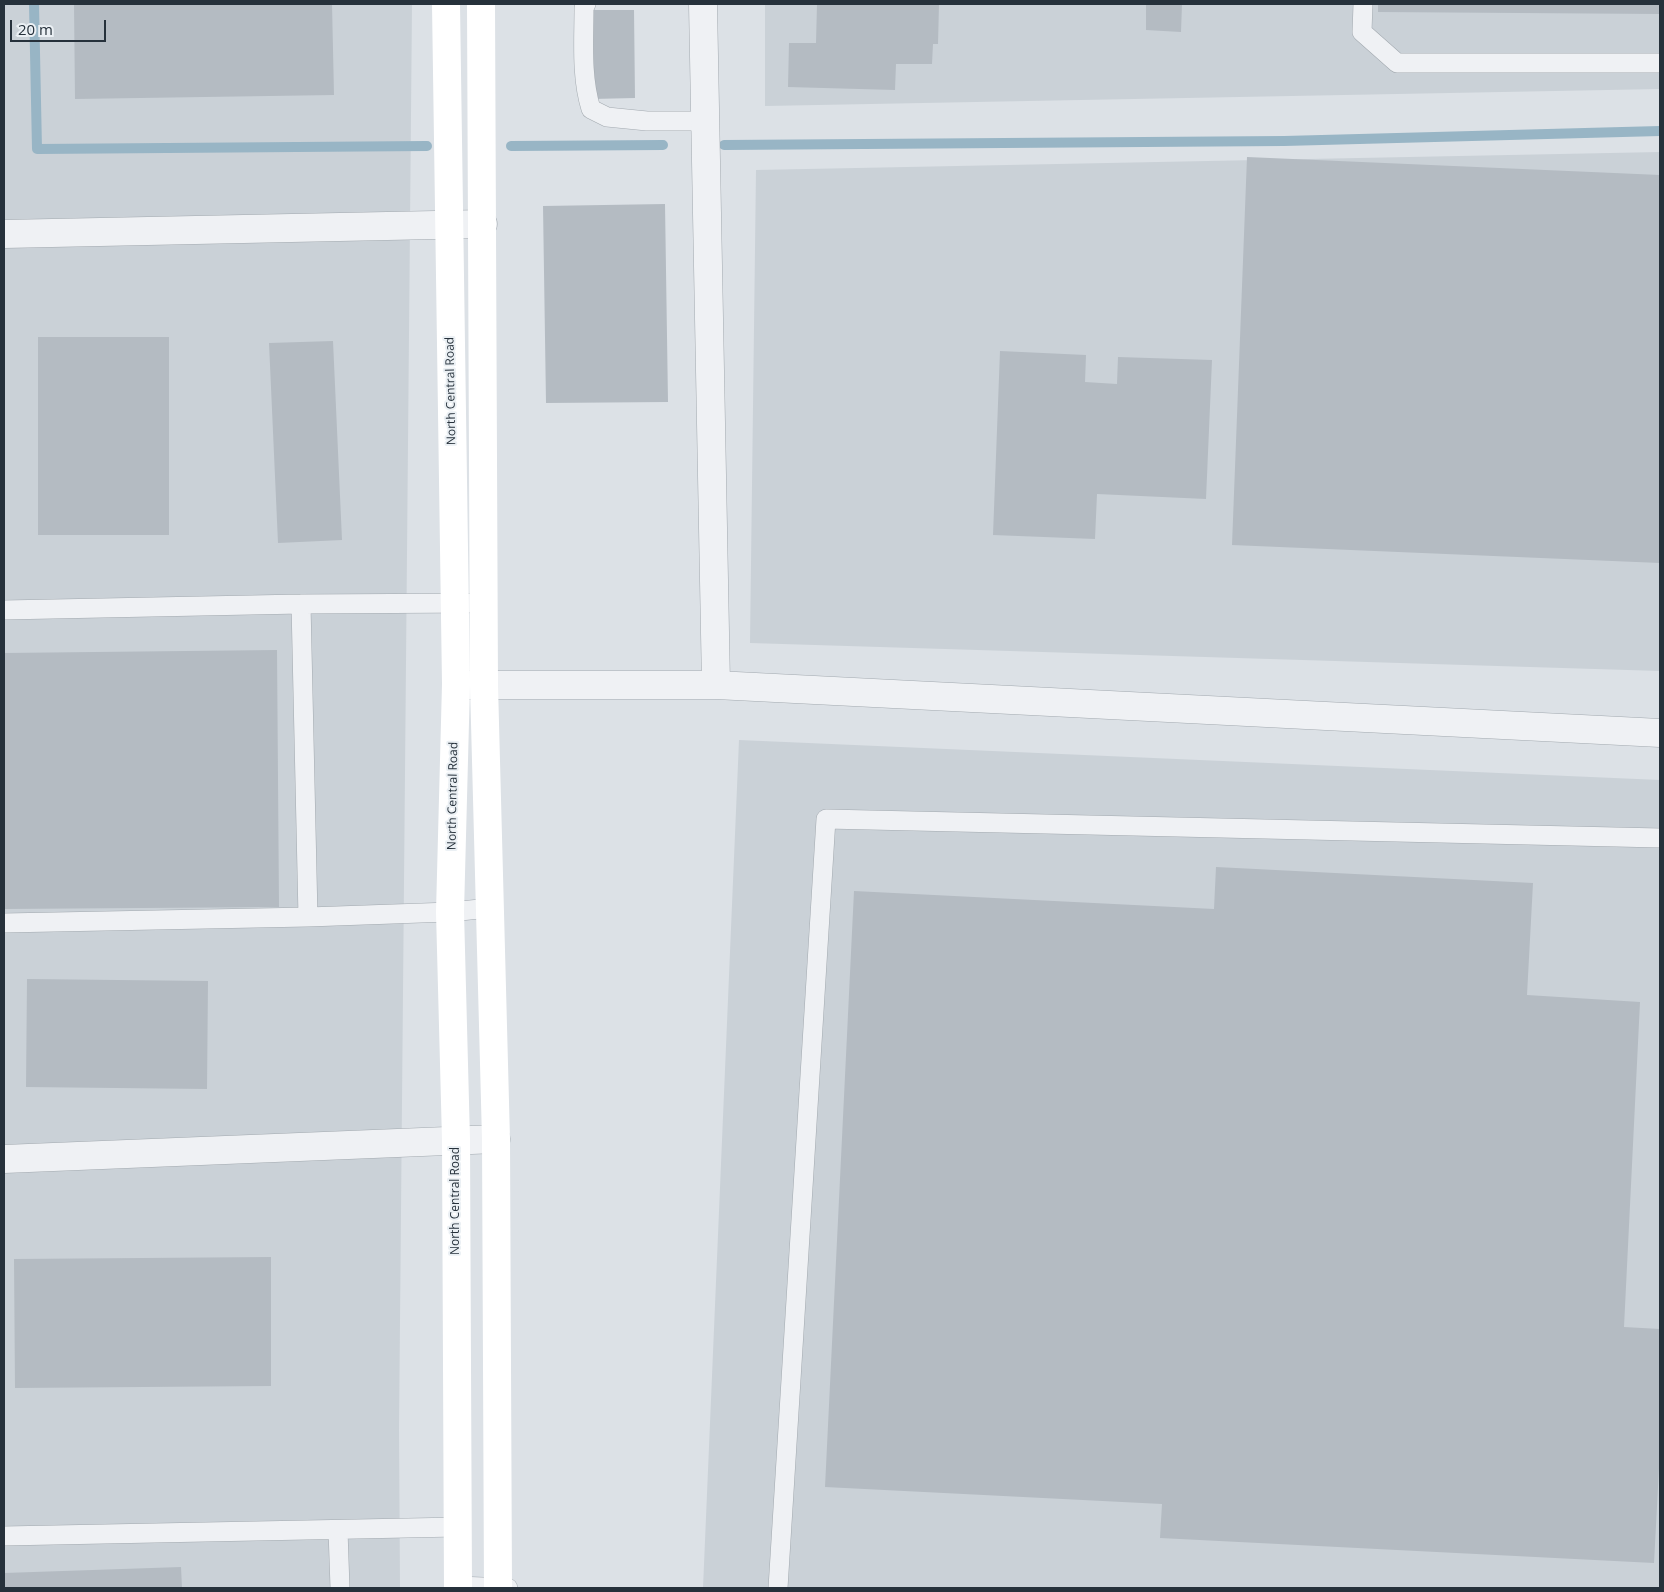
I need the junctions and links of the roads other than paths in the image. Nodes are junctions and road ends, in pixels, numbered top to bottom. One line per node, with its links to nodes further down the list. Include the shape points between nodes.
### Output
1 (446, 4): 9 (main road, North Central Road)
2 (481, 4): 8 (main road)
3 (586, 4): 7 (lane, via 585,67 591,109 608,117)
4 (702, 4): 7 (street)
5 (1363, 4): 6 (lane, via 1362,32 1397,63)
6 (1660, 62)
7 (705, 121): 17 (street)
8 (483, 224): 9 (street); 12 (main road)
9 (449, 225): 10 (street); 11 (main road, North Central Road)
10 (4, 234)
11 (455, 602): 12 (lane); 13 (lane); 15 (main road, North Central Road)
12 (484, 603): 16 (main road)
13 (301, 604): 14 (lane); 22 (lane)
14 (4, 610)
15 (456, 684): 16 (street); 21 (main road, North Central Road)
16 (484, 685): 17 (street); 20 (main road)
17 (716, 685): 18 (street)
18 (1660, 733)
19 (1660, 838): 34 (lane, via 826,819)
20 (490, 908): 21 (lane); 25 (main road)
21 (450, 912): 22 (lane); 24 (main road, North Central Road)
22 (308, 917): 23 (lane)
23 (4, 923)
24 (456, 1140): 25 (street); 26 (street); 27 (main road, North Central Road)
25 (496, 1140): 32 (main road)
26 (4, 1159)
27 (458, 1527): 28 (lane); 30 (main road, North Central Road)
28 (338, 1530): 29 (lane); 31 (lane)
29 (4, 1536)
30 (458, 1587): 32 (lane)
31 (340, 1588)
32 (498, 1588): 33 (lane)
33 (508, 1588)
34 (778, 1588)

